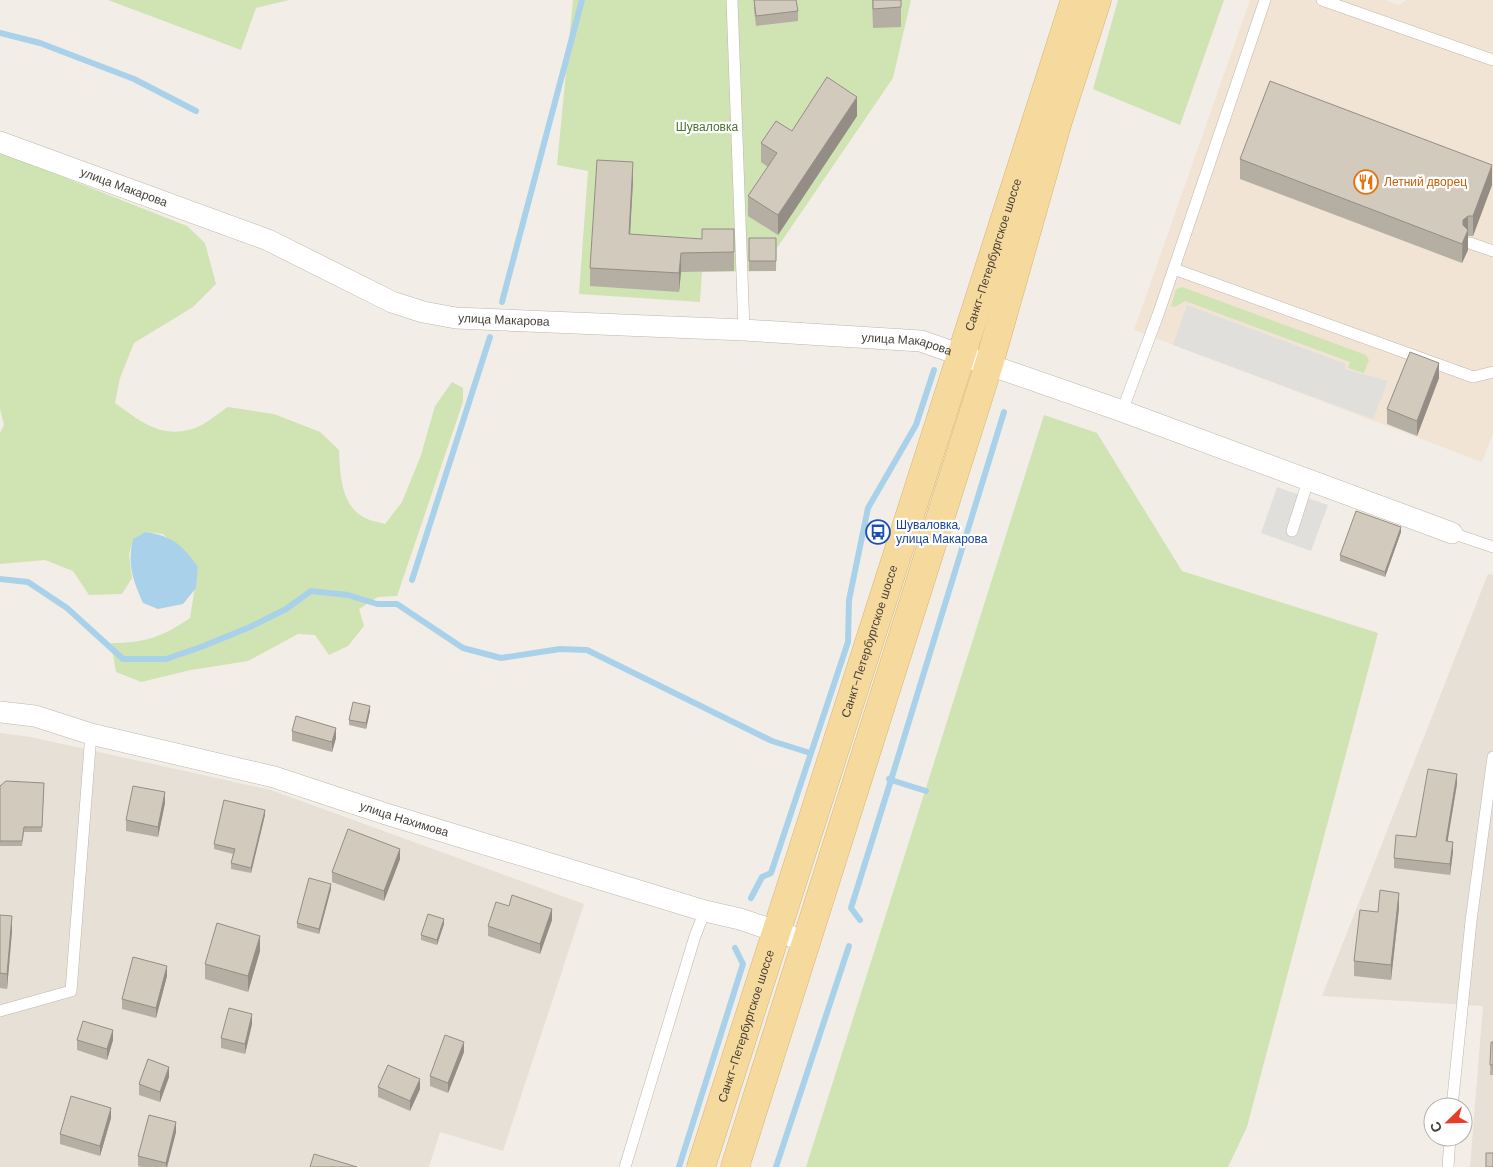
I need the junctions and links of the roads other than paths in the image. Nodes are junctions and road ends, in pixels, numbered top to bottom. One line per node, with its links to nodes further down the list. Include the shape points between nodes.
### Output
1 (732, 0): 11 (lane)
2 (1075, 0): 12 (main road, Санкт-Петербургское шоссе)
3 (1097, 0): 13 (main road, Санкт-Петербургское шоссе, via 1058,121)
4 (1264, 0): 10 (lane)
5 (1322, 0): 6 (lane)
6 (1493, 60)
7 (0, 142): 11 (street, улица Макарова, via 268,240 392,302 423,312 456,318)
8 (1470, 244): 9 (lane)
9 (1493, 251)
10 (1174, 269): 14 (lane, via 1473,377); 15 (lane)
11 (744, 330): 12 (street, улица Макарова, via 921,341)
12 (961, 354): 13 (street, улица Макарова); 24 (main road, Санкт-Петербургское шоссе)
13 (989, 364): 15 (street, улица Макарова); 25 (main road, Санкт-Петербургское шоссе)
14 (1493, 372)
15 (1122, 411): 16 (street, улица Макарова)
16 (1308, 480): 17 (lane); 18 (street, улица Макарова)
17 (1292, 531)
18 (1452, 533): 19 (lane)
19 (1493, 547)
20 (0, 712): 21 (street, улица Нахимова, via 35,716)
21 (91, 734): 23 (street, улица Нахимова, via 274,777); 26 (lane, via 71,991)
22 (1493, 757): 27 (lane, via 1470,921)
23 (705, 911): 24 (street, улица Нахимова); 29 (lane)
24 (776, 931): 25 (street, улица Нахимова); 30 (main road, Санкт-Петербургское шоссе)
25 (805, 941): 31 (main road, Санкт-Петербургское шоссе)
26 (0, 1011)
27 (1453, 1097)
28 (1449, 1147): 32 (lane)
29 (624, 1167)
30 (701, 1167)
31 (735, 1167)
32 (1448, 1167)

